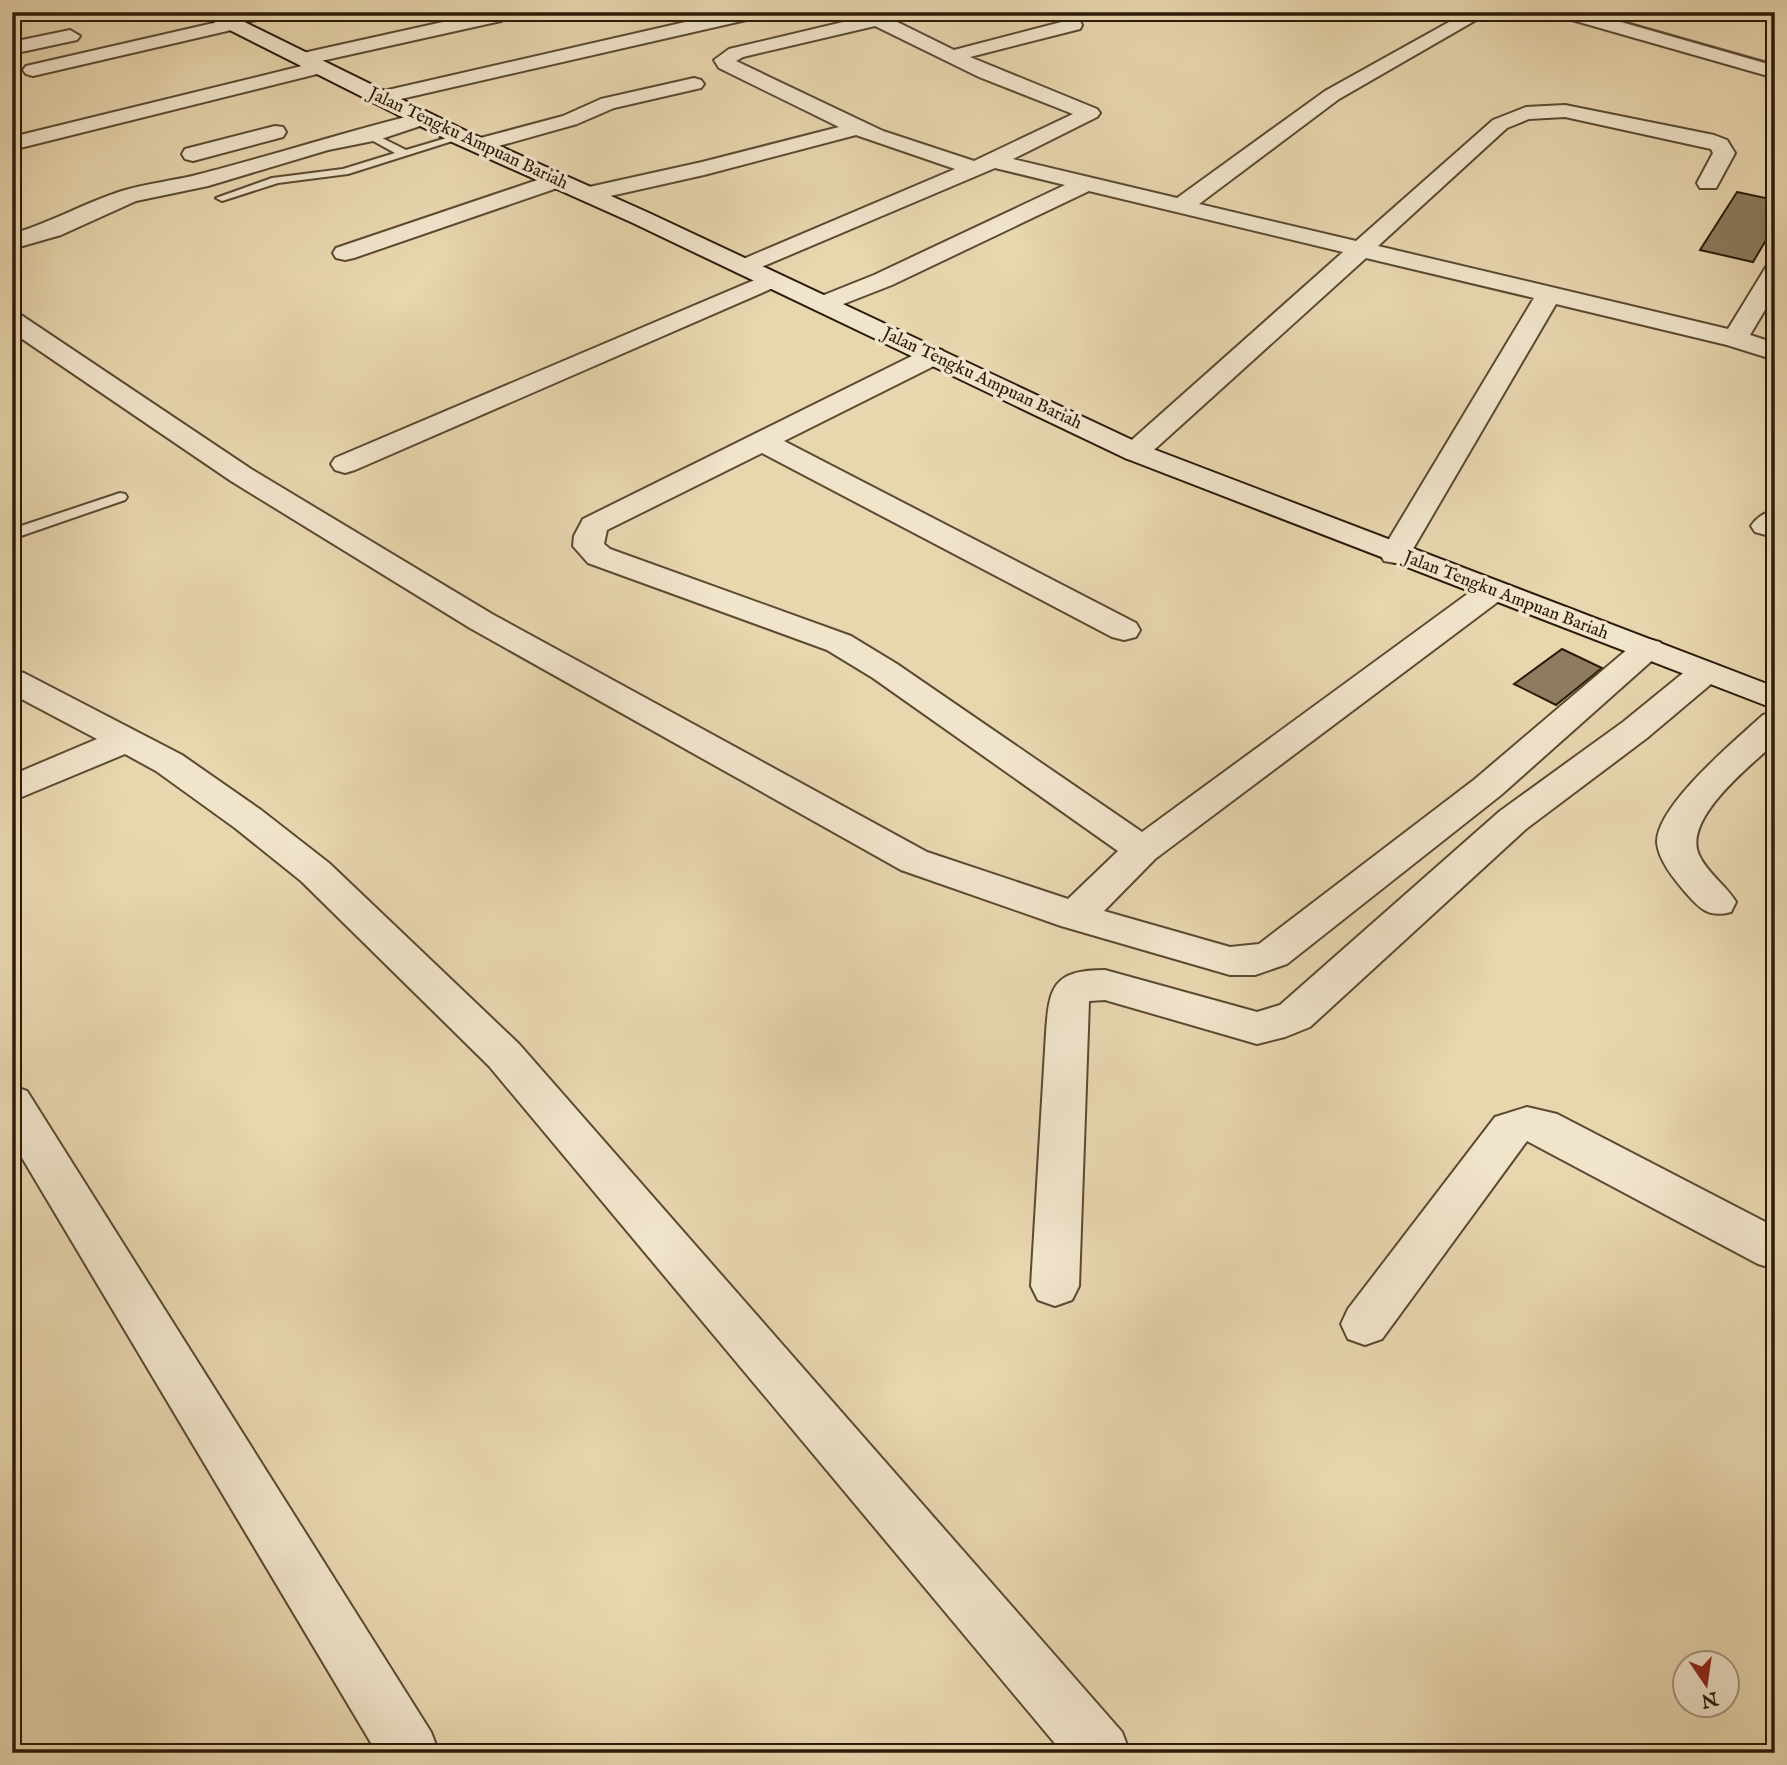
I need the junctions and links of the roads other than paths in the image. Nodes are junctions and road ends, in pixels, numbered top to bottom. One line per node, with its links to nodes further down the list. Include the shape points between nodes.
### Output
1 (268, 12): 7 (street)
2 (755, 12): 16 (street)
3 (1481, 12): 31 (street, via 1332,95)
4 (1565, 12): 14 (street)
5 (501, 15): 12 (street)
6 (869, 16): 11 (street); 19 (street, via 724,60)
7 (223, 19): 12 (street, Jalan Tengku Ampuan Bariah); 13 (street)
8 (1073, 25): 11 (street)
9 (92, 32): 10 (street)
10 (12, 48)
11 (952, 57): 25 (street, via 1090,113)
12 (311, 63): 16 (street, Jalan Tengku Ampuan Bariah); 22 (street)
13 (33, 70)
14 (1775, 72)
15 (694, 84): 21 (street, via 608,103 570,120)
16 (377, 103): 17 (street, Jalan Tengku Ampuan Bariah)
17 (422, 119): 20 (street); 21 (street, Jalan Tengku Ampuan Bariah)
18 (298, 127): 23 (street)
19 (858, 128): 25 (street, via 890,142); 29 (street)
20 (370, 135): 24 (lane); 32 (street, via 200,181 128,195 53,230)
21 (470, 141): 24 (lane); 26 (street, Jalan Tengku Ampuan Bariah)
22 (12, 144)
23 (193, 154)
24 (405, 154): 30 (lane, via 344,172 276,180)
25 (985, 165): 27 (street); 35 (street)
26 (558, 180): 29 (street, Jalan Tengku Ampuan Bariah); 34 (street)
27 (1087, 183): 31 (street); 39 (street)
28 (1708, 183): 33 (street, via 1724,153 1719,145 1706,140 1565,111 1526,113 1500,124)
29 (588, 194): 35 (street, Jalan Tengku Ampuan Bariah)
30 (222, 198)
31 (1181, 206): 33 (street)
32 (12, 242)
33 (1361, 249): 38 (street); 45 (street)
34 (345, 253)
35 (745, 267): 37 (street, Jalan Tengku Ampuan Bariah)
36 (1775, 272): 41 (street)
37 (771, 280): 39 (street, Jalan Tengku Ampuan Bariah); 46 (street)
38 (1549, 294): 41 (street); 49 (street)
39 (823, 304): 43 (street, Jalan Tengku Ampuan Bariah)
40 (12, 320): 63 (street, via 251,481 505,634 914,861)
41 (1735, 339): 42 (street)
42 (1775, 352)
43 (933, 356): 44 (street); 45 (street, Jalan Tengku Ampuan Bariah)
44 (763, 442): 51 (street); 59 (street, via 594,525 588,546 600,556 839,643)
45 (1135, 452): 49 (street, Jalan Tengku Ampuan Bariah)
46 (345, 464)
47 (120, 497): 48 (lane)
48 (12, 534)
49 (1395, 554): 50 (street, Jalan Tengku Ampuan Bariah)
50 (1492, 591): 52 (street, Jalan Tengku Ampuan Bariah); 59 (street)
51 (1124, 630)
52 (1648, 649): 53 (street, Jalan Tengku Ampuan Bariah); 60 (street, via 1522,759)
53 (1705, 672): 55 (street, Jalan Tengku Ampuan Bariah); 62 (street, via 1636,730 1513,820)
54 (12, 680): 57 (street)
55 (1775, 699)
56 (1775, 723): 61 (street, via 1681,820 1676,838 1680,855)
57 (124, 741): 58 (street); 69 (street, via 169,764 315,872 504,1055)
58 (12, 789)
59 (1142, 850): 63 (street)
60 (1377, 873): 62 (street); 63 (street, via 1273,954 1255,961 1230,961)
61 (1717, 902)
62 (1413, 912): 66 (street, via 1309,1006 1270,1026 1235,1024 1105,985 1073,992 1069,997)
63 (1076, 916)
64 (12, 1103): 68 (street)
65 (1775, 1250): 67 (street, via 1541,1126 1527,1124 1511,1129)
66 (1055, 1286)
67 (1365, 1324)
68 (410, 1753)
69 (1101, 1753)

